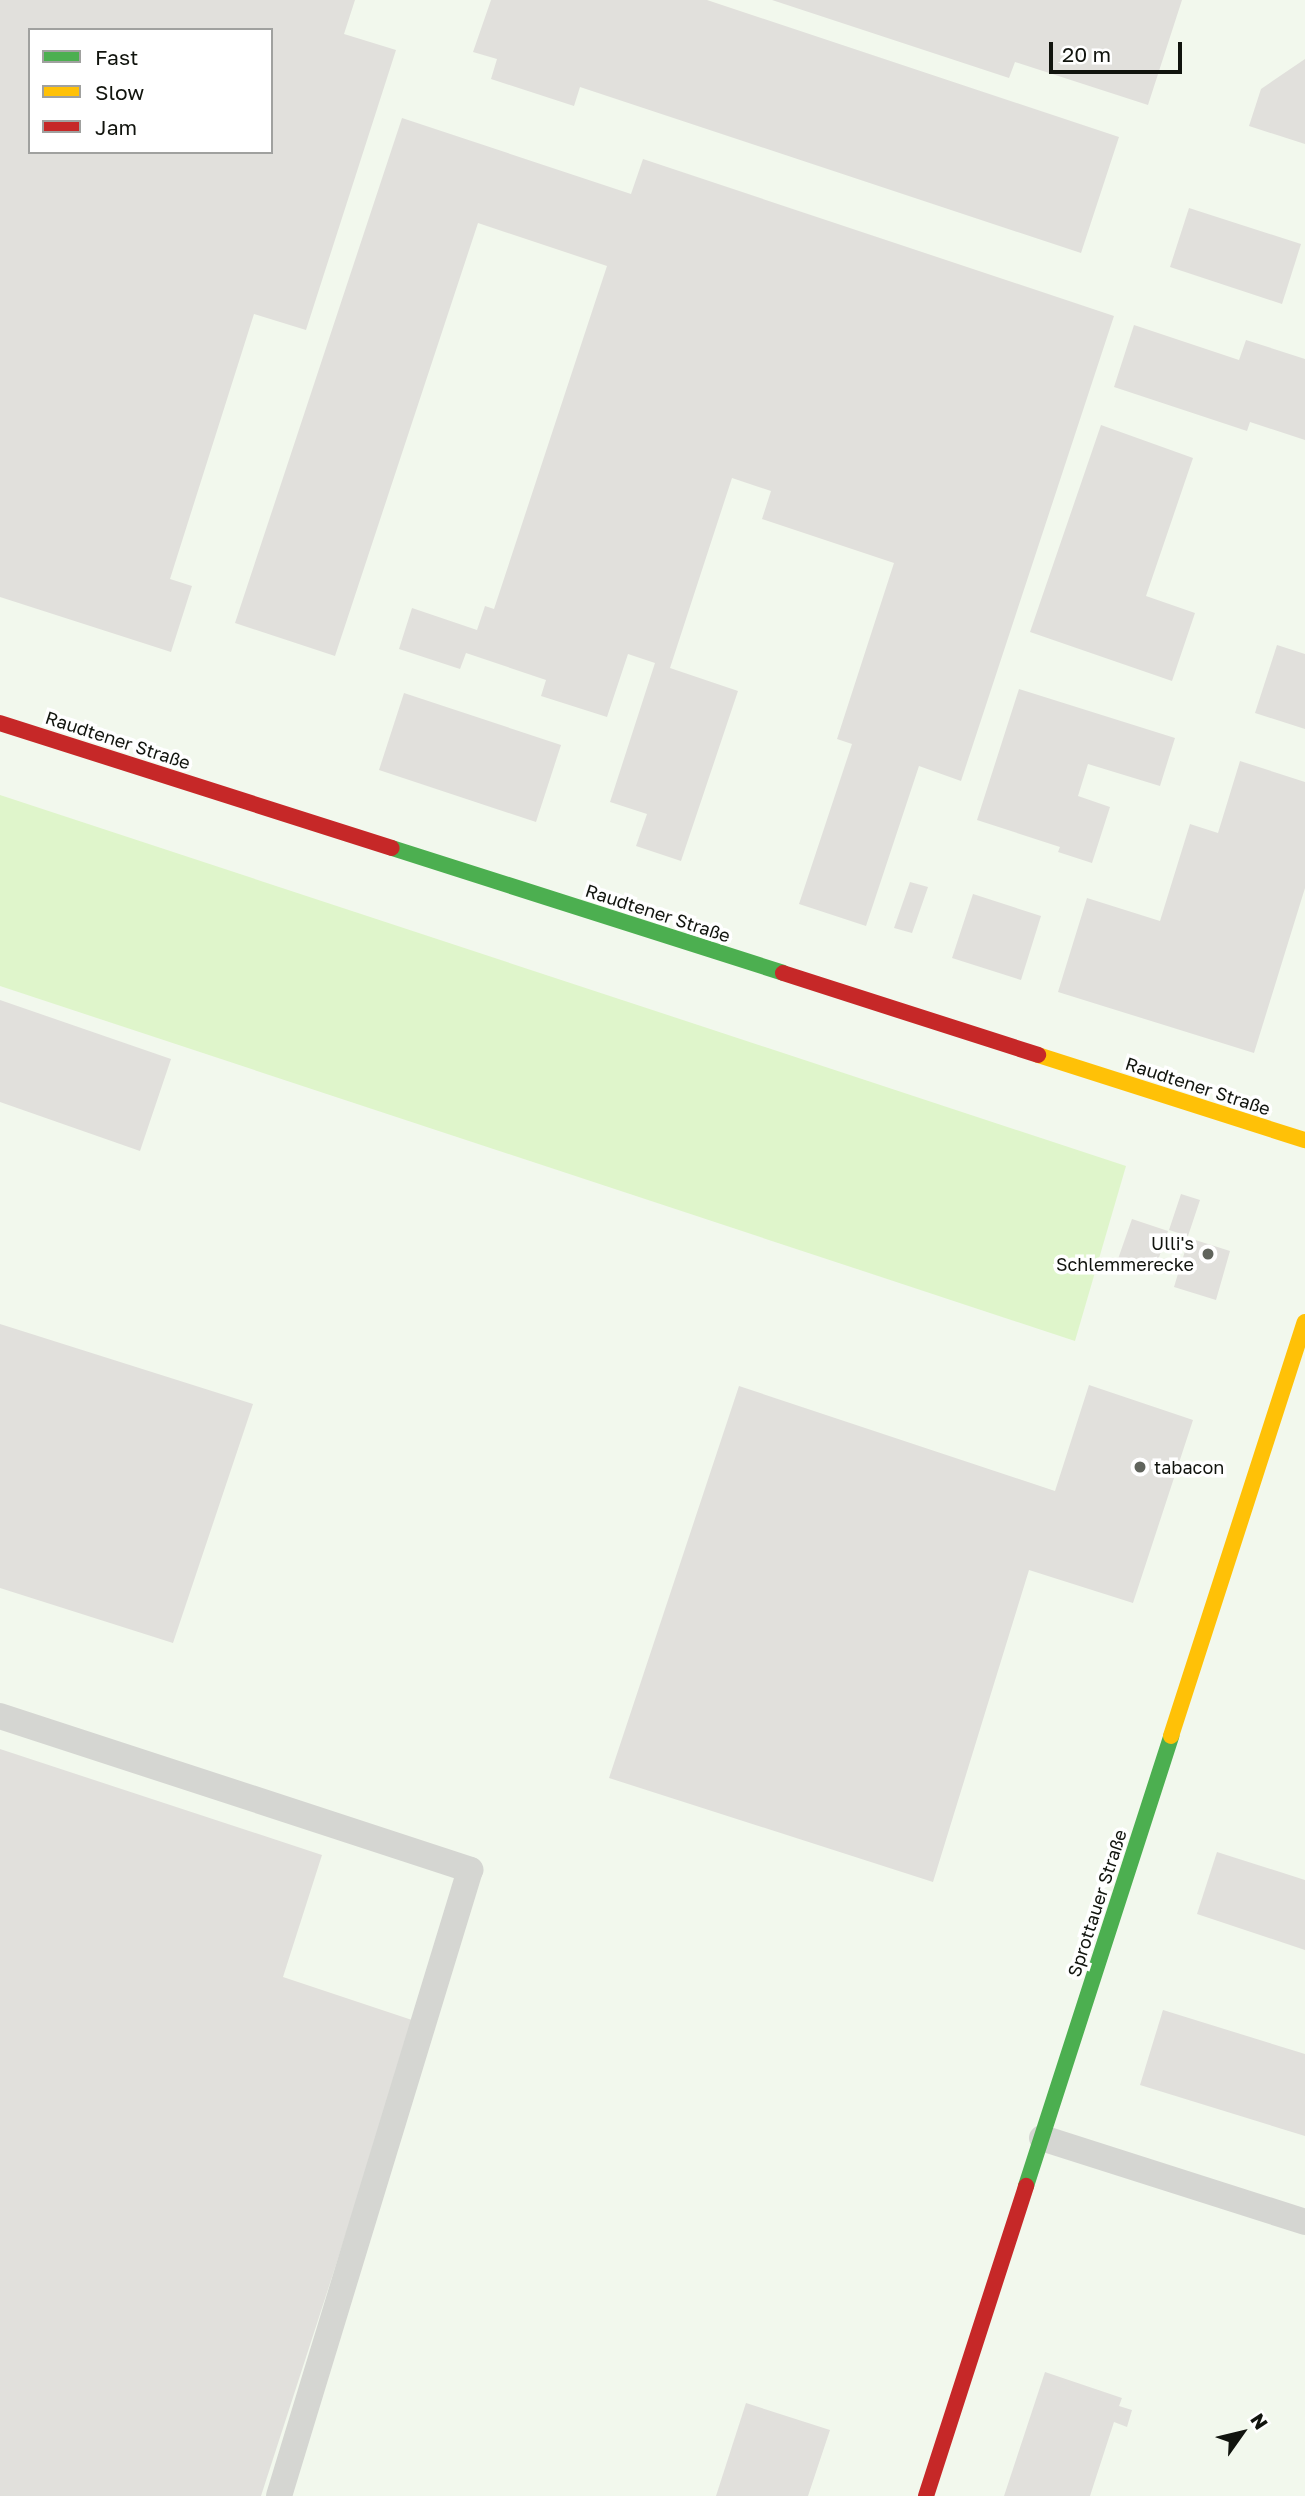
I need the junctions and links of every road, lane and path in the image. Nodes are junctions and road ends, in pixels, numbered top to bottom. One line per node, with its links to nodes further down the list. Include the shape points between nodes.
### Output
1 (0, 723): 2 (street, Raudtener Straße)
2 (1305, 1140)
3 (1305, 1322): 5 (street, Sprottauer Straße)
4 (0, 1716): 7 (lane, via 470,1870)
5 (1042, 2138): 6 (lane); 8 (street, Sprottauer Straße)
6 (1305, 2222)
7 (279, 2496)
8 (926, 2496)

